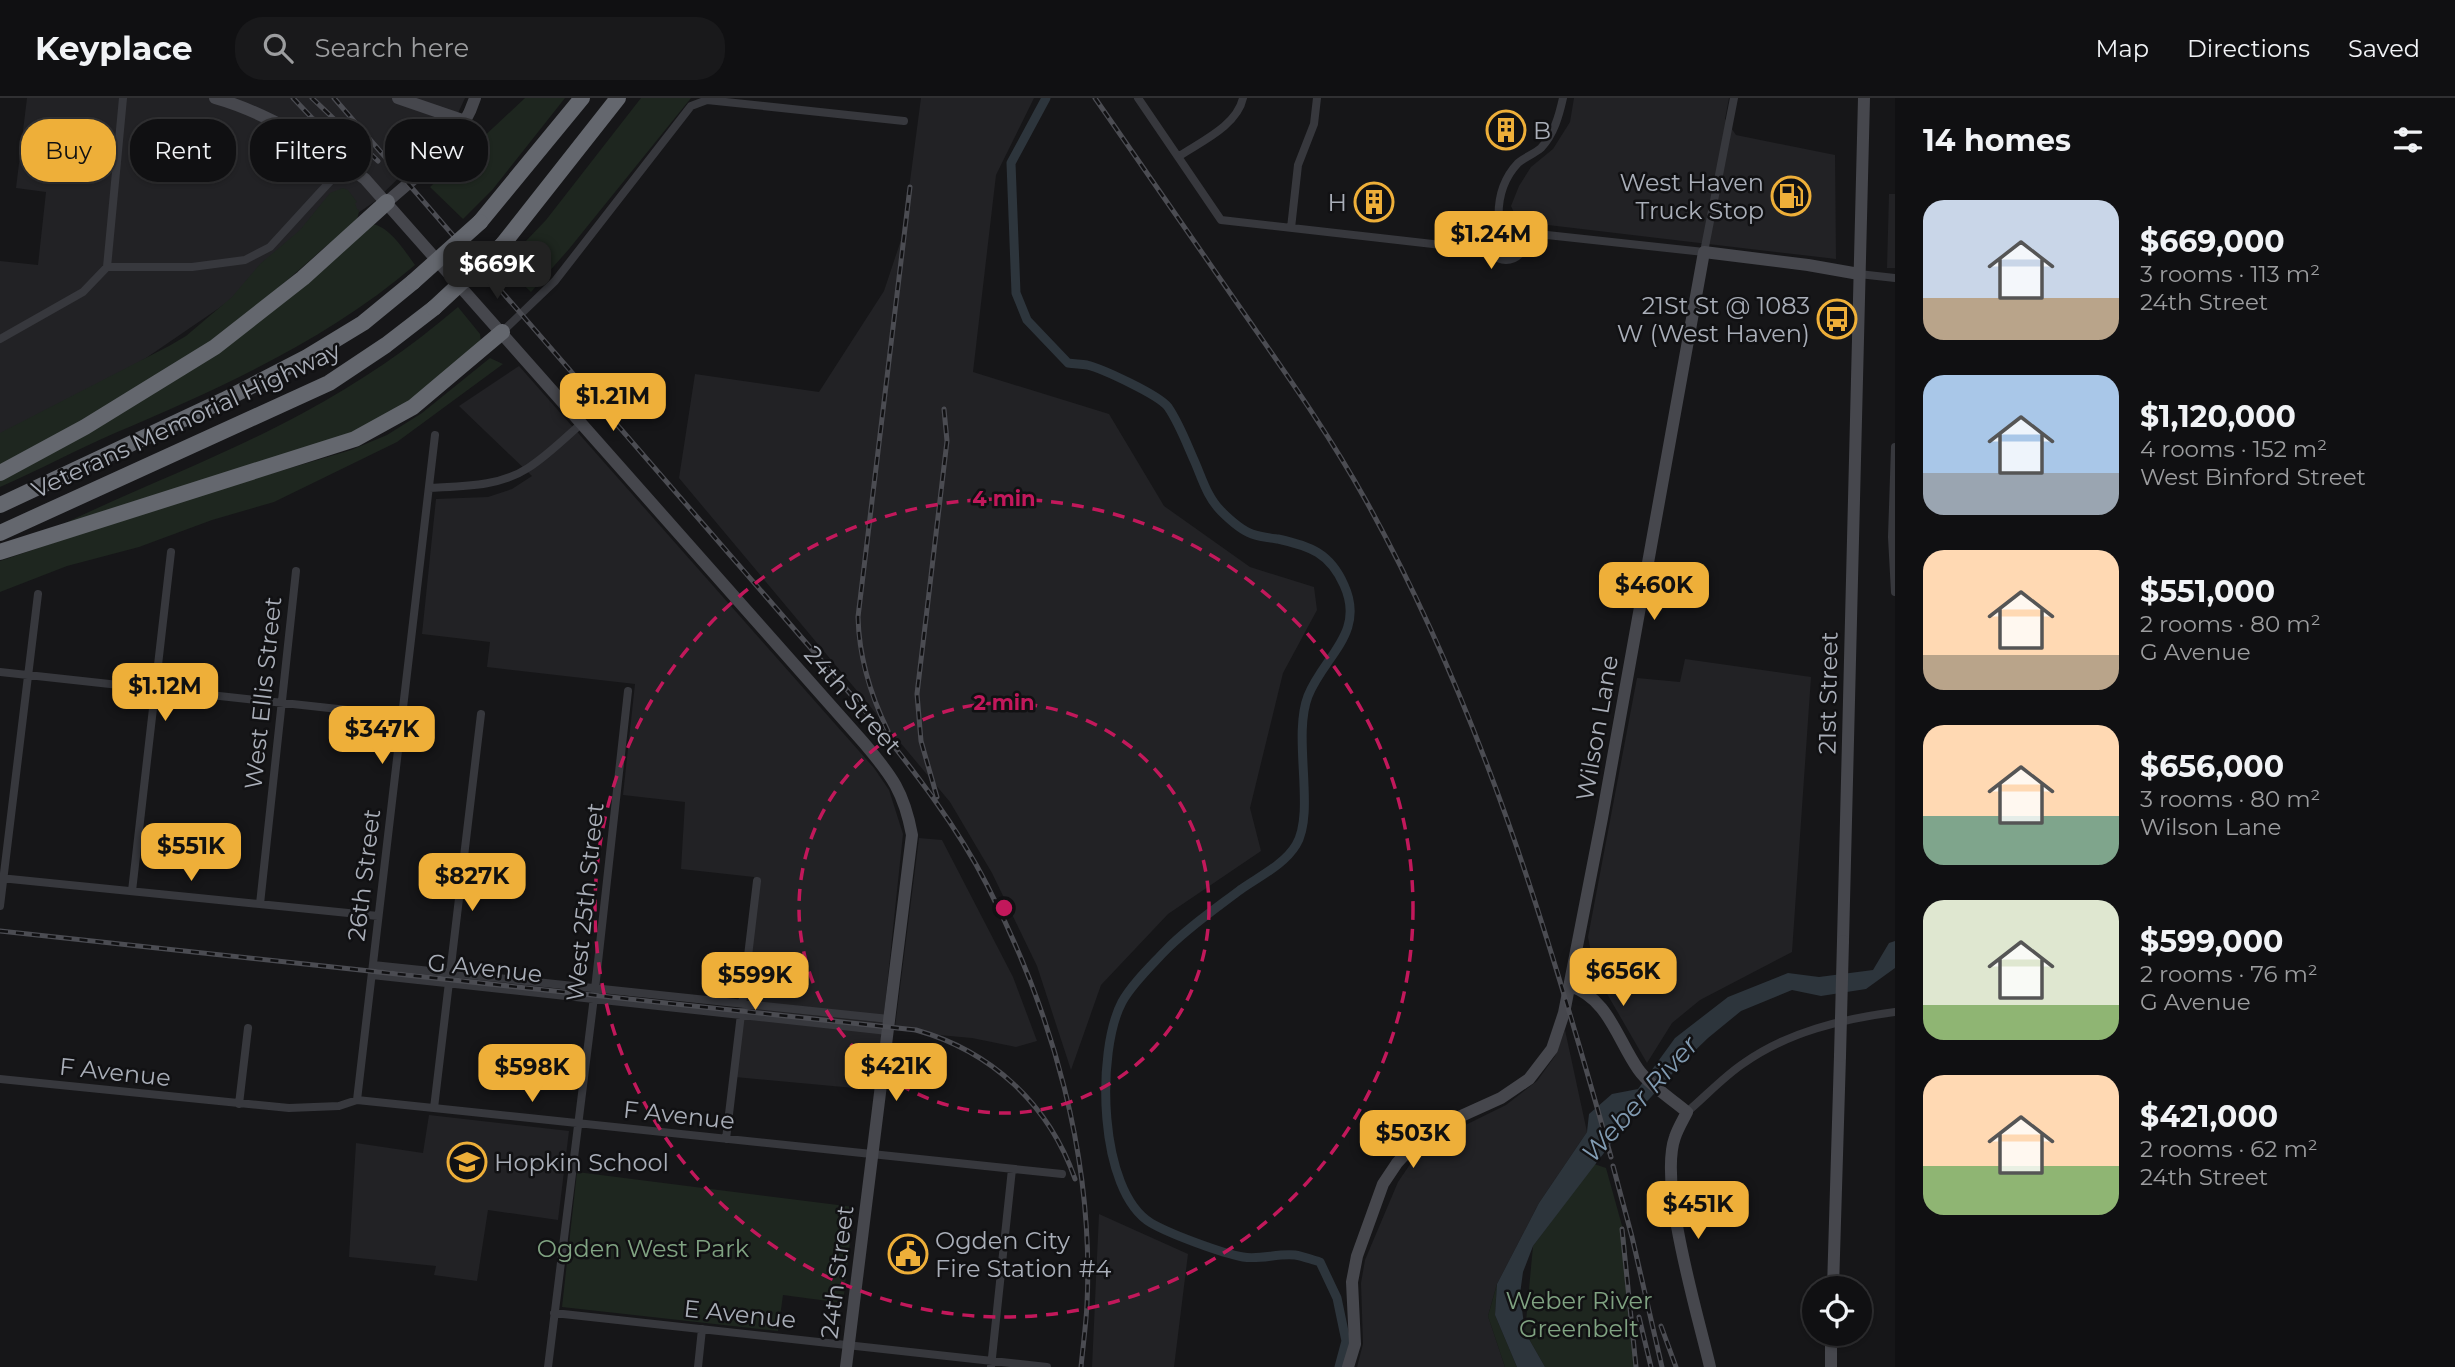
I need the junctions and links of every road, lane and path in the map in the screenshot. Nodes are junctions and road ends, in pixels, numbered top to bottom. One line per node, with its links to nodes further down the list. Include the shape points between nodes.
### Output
1 (123, 98): 27 (street)
2 (215, 98): 13 (main road, 24th Street)
3 (398, 98): 14 (main road)
4 (475, 98): 15 (main road)
5 (582, 98): 37 (highway, Veterans Memorial Highway, bridge, via 480,222 363,323 224,400)
6 (618, 98): 38 (highway, Veterans Memorial Highway, bridge, via 503,244 386,345 329,383)
7 (1138, 98): 17 (street)
8 (1242, 98): 17 (street, via 1228,123)
9 (1317, 98): 23 (street, via 1314,124 1298,165)
10 (1563, 98): 22 (street, via 1553,130 1541,148 1508,175 1497,206)
11 (1734, 98): 26 (street, Wilson Lane)
12 (1864, 98): 28 (main road, 21st Street)
13 (266, 119)
14 (459, 119)
15 (466, 119)
16 (904, 121): 30 (street, via 707,100 691,107 555,281)
17 (1178, 157): 23 (street, via 1221,220)
18 (330, 182): 27 (street, via 270,247 245,260 192,267)
19 (365, 182): 21 (main road, 24th Street)
20 (409, 182): 21 (main road)
21 (387, 202): 30 (main road, 24th Street); 35 (highway, via 303,278 215,347)
22 (1499, 223): 24 (street, via 1513,223); 25 (street, via 1489,233)
23 (1291, 228): 25 (street, via 1468,248)
24 (1525, 238): 25 (street, via 1521,253 1508,260 1496,257); 26 (street, via 1547,235)
25 (1488, 243)
26 (1704, 252): 28 (main road); 61 (main road, Wilson Lane)
27 (107, 267): 31 (street, via 83,292)
28 (1859, 274): 29 (street); 79 (main road, 21st Street, bridge)
29 (1895, 278)
30 (502, 332): 32 (main road, 24th Street); 39 (highway, via 413,407 355,439)
31 (0, 338)
32 (582, 423): 36 (street, via 528,468 502,481); 67 (main road, 24th Street, via 898,787 912,835)
33 (435, 435): 36 (street, 26th Street)
34 (1895, 447): 42 (street)
35 (0, 473)
36 (429, 488): 50 (street, 26th Street)
37 (0, 505)
38 (0, 533)
39 (0, 552)
40 (171, 552): 46 (street)
41 (296, 570): 48 (street, West Ellis Street)
42 (1895, 593)
43 (38, 594): 45 (street)
44 (0, 672): 45 (street)
45 (28, 675): 46 (street); 51 (street)
46 (154, 689): 48 (street); 53 (street)
47 (628, 691): 62 (street, West 25th Street)
48 (282, 703): 50 (street); 54 (street, West Ellis Street)
49 (481, 714): 58 (street)
50 (402, 716): 56 (street, 26th Street)
51 (2, 878): 53 (street); 55 (street)
52 (757, 881): 64 (street)
53 (132, 891): 54 (street)
54 (260, 904): 56 (street)
55 (0, 906)
56 (379, 916): 57 (street, 26th Street)
57 (373, 965): 58 (street, G Avenue); 59 (street, 26th Street)
58 (450, 974): 60 (street); 62 (street, G Avenue)
59 (372, 975): 60 (street, G Avenue); 70 (street, 26th Street)
60 (449, 984): 63 (street, G Avenue); 72 (street)
61 (1570, 986): 73 (main road, via 1597,1001 1639,1071); 89 (main road, Wilson Lane, via 1552,1049 1529,1079 1418,1140 1383,1184 1355,1265 1355,1344)
62 (595, 989): 63 (street, West 25th Street); 64 (street, G Avenue)
63 (594, 999): 66 (street, G Avenue); 74 (street, West 25th Street)
64 (741, 1004): 66 (street); 67 (street, G Avenue)
65 (1895, 1012): 73 (street, via 1823,1025 1786,1040 1744,1063)
66 (740, 1014): 67 (street, G Avenue); 75 (street)
67 (888, 1025): 76 (main road, 24th Street)
68 (248, 1028): 71 (street)
69 (0, 1079): 71 (street, F Avenue)
70 (357, 1100): 71 (street, F Avenue, via 339,1106 289,1108); 72 (street, F Avenue)
71 (239, 1104)
72 (434, 1108): 74 (street, F Avenue)
73 (1687, 1112): 90 (main road, via 1674,1138 1675,1213)
74 (577, 1123): 75 (street, F Avenue); 80 (street, West 25th Street)
75 (726, 1139): 76 (street, F Avenue)
76 (873, 1154): 77 (street, F Avenue); 82 (main road, 24th Street)
77 (1012, 1169): 78 (street, F Avenue); 84 (street)
78 (1062, 1174)
79 (1833, 1276)
80 (554, 1312): 81 (street, E Avenue); 85 (street, West 25th Street)
81 (702, 1329): 82 (street, E Avenue); 86 (street)
82 (849, 1345): 84 (street, E Avenue); 87 (main road, 24th Street)
83 (1832, 1346): 91 (main road)
84 (991, 1364): 88 (street, E Avenue)
85 (548, 1367)
86 (698, 1367)
87 (846, 1367)
88 (1047, 1367)
89 (1348, 1367)
90 (1710, 1367)
91 (1831, 1367)

